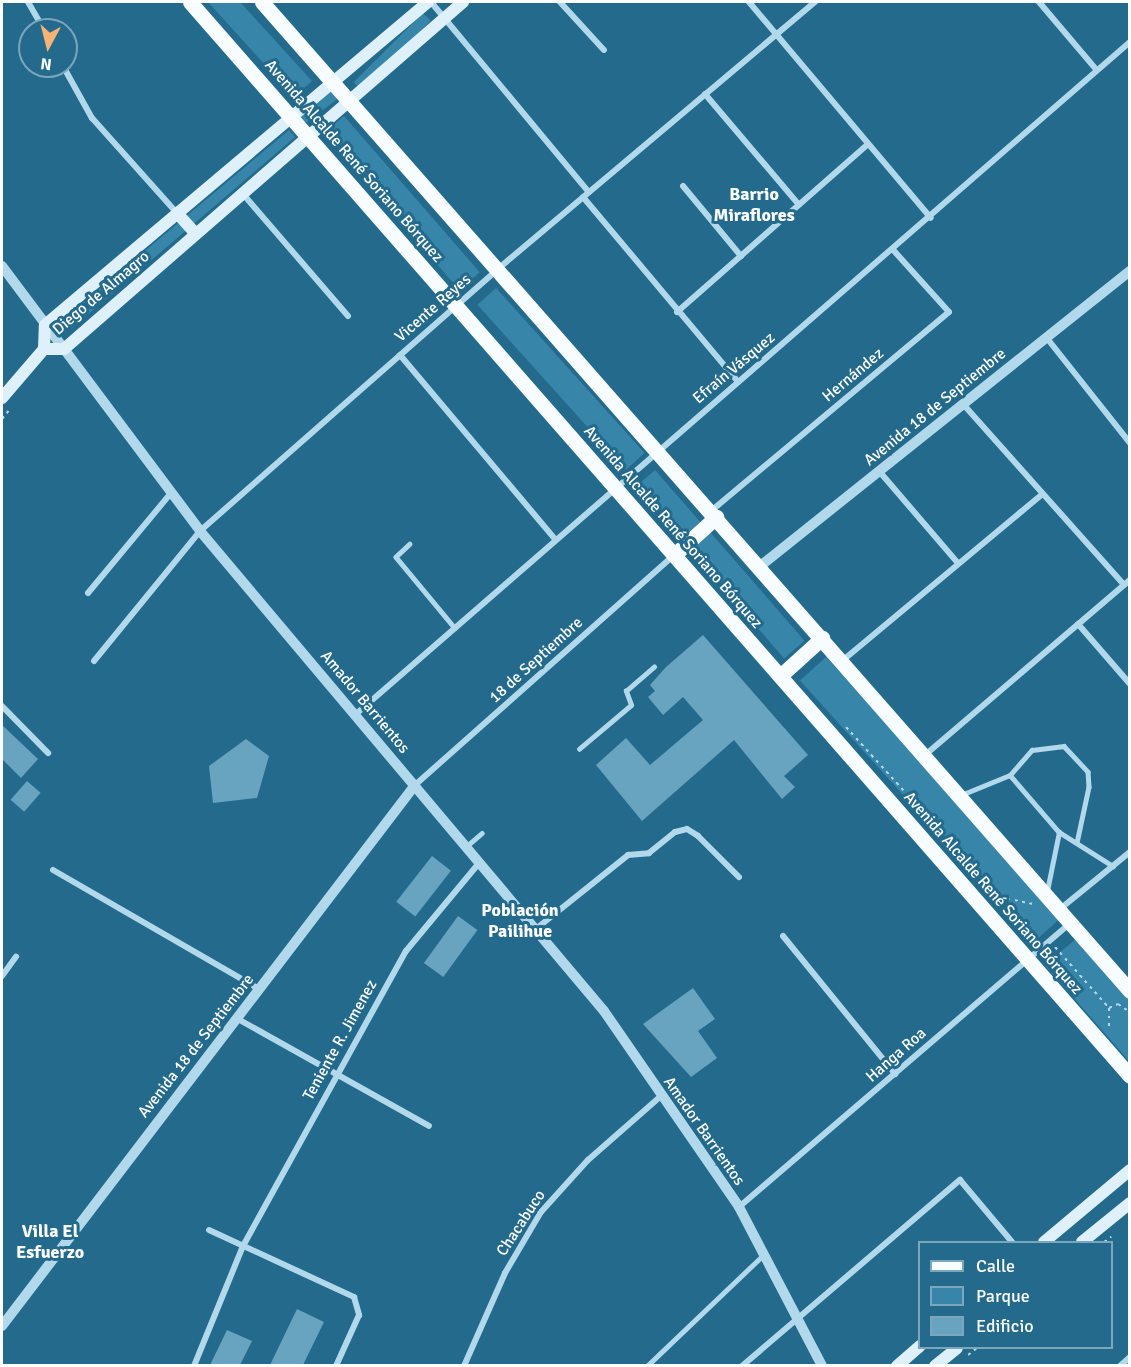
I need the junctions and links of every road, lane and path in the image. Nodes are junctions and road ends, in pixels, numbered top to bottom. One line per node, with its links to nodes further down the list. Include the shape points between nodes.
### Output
1 (28, 2): 10 (street)
2 (190, 2): 20 (main road, Avenida Alcalde René Soriano Bórquez)
3 (262, 2): 17 (main road)
4 (429, 2): 11 (street); 17 (main road, Diego de Almagro)
5 (463, 2): 11 (main road, Diego de Almagro)
6 (560, 2): 14 (street)
7 (749, 2): 12 (street)
8 (816, 2): 12 (street, Vicente Reyes)
9 (1039, 2): 15 (street)
10 (37, 18)
11 (444, 18): 19 (main road, Diego de Almagro); 24 (street)
12 (776, 34): 18 (street, Vicente Reyes); 22 (street)
13 (1130, 42): 15 (street, Efraín Vásquez)
14 (604, 50)
15 (1095, 68): 29 (street, Efraín Vásquez)
16 (70, 78): 28 (street, via 92,118)
17 (334, 80): 19 (main road); 20 (main road, Diego de Almagro)
18 (705, 94): 24 (street, Vicente Reyes); 27 (street)
19 (351, 99): 21 (main road, Diego de Almagro); 34 (main road)
20 (291, 117): 21 (main road, Avenida Alcalde René Soriano Bórquez); 28 (main road, Diego de Almagro)
21 (308, 136): 25 (main road, Diego de Almagro); 36 (main road, Avenida Alcalde René Soriano Bórquez)
22 (868, 144): 27 (street); 29 (street)
23 (683, 186): 32 (street)
24 (589, 192): 26 (street, Vicente Reyes)
25 (243, 193): 30 (main road, Diego de Almagro); 38 (street)
26 (583, 197): 34 (street, Vicente Reyes); 37 (street)
27 (799, 205): 32 (street)
28 (177, 213): 30 (main road); 39 (main road, Diego de Almagro)
29 (931, 218): 31 (street, Efraín Vásquez)
30 (196, 234): 42 (main road, Diego de Almagro)
31 (894, 250): 44 (street, Efraín Vásquez); 53 (street, Hernández, via 949,312)
32 (741, 256): 37 (street)
33 (2, 266): 39 (street, Amador Barrientos)
34 (499, 268): 36 (street, Vicente Reyes); 48 (main road)
35 (1128, 275): 40 (street, Avenida 18 de Septiembre)
36 (456, 305): 43 (street, Vicente Reyes); 50 (main road, Avenida Alcalde René Soriano Bórquez)
37 (677, 312): 44 (street)
38 (348, 316)
39 (45, 325): 41 (main road, Diego de Almagro); 42 (street, Amador Barrientos)
40 (1046, 337): 46 (street, Avenida 18 de Septiembre); 47 (street)
41 (44, 349): 42 (main road, Diego de Almagro); 45 (main road)
42 (64, 349): 51 (street, Amador Barrientos)
43 (400, 355): 54 (street, Vicente Reyes); 55 (street)
44 (738, 382): 48 (street, Efraín Vásquez)
45 (2, 398)
46 (963, 404): 49 (street, Avenida 18 de Septiembre); 52 (street)
47 (1130, 443)
48 (658, 451): 50 (street, Efraín Vásquez); 53 (main road)
49 (879, 471): 58 (street); 59 (street, Avenida 18 de Septiembre)
50 (615, 487): 55 (street, Efraín Vásquez); 57 (main road, Avenida Alcalde René Soriano Bórquez)
51 (172, 492): 54 (street, Amador Barrientos); 62 (street)
52 (1041, 495): 58 (street); 61 (street)
53 (714, 514): 57 (main road); 59 (main road)
54 (200, 531): 66 (street, Vicente Reyes); 72 (street, Amador Barrientos)
55 (555, 540): 64 (street, Efraín Vásquez)
56 (410, 544): 64 (lane, via 396,557)
57 (674, 555): 69 (main road, Avenida Alcalde René Soriano Bórquez); 78 (street, 18 de Septiembre)
58 (957, 562): 67 (street)
59 (759, 567): 65 (main road)
60 (1130, 580): 61 (street)
61 (1124, 585): 63 (street)
62 (88, 594)
63 (1078, 624): 70 (street); 76 (street)
64 (455, 628): 72 (street, Efraín Vásquez)
65 (822, 639): 67 (main road); 69 (main road)
66 (94, 661)
67 (842, 661): 76 (main road)
68 (654, 667): 74 (lane, via 626,691 632,705)
69 (780, 676): 96 (main road, Avenida Alcalde René Soriano Bórquez)
70 (1130, 684)
71 (2, 706): 75 (street)
72 (356, 714): 78 (street, Amador Barrientos)
73 (844, 726): 89 (path, via 1000,897)
74 (579, 749)
75 (48, 753)
76 (924, 756): 79 (main road)
77 (1010, 775): 79 (lane); 80 (lane); 82 (lane, via 1032,750 1064,746 1089,780 1087,816)
78 (415, 785): 83 (street, Amador Barrientos); 99 (street, Avenida 18 de Septiembre)
79 (959, 796): 89 (main road)
80 (1059, 832): 82 (lane); 89 (lane)
81 (482, 833): 83 (lane)
82 (1077, 843): 86 (lane)
83 (468, 845): 85 (street, Amador Barrientos)
84 (1130, 852): 86 (street)
85 (481, 861): 92 (street, Amador Barrientos); 104 (street, Teniente R. Jimenez, via 406,951)
86 (1113, 866): 90 (street)
87 (53, 870): 99 (street)
88 (739, 877): 92 (street, via 687,829 675,832 649,852 628,855)
89 (1043, 900): 90 (main road)
90 (1059, 910): 91 (main road)
91 (1070, 923): 94 (street, Hanga Roa); 98 (main road)
92 (537, 928): 107 (street, Amador Barrientos, via 604,1011)
93 (783, 936): 105 (street)
94 (1049, 941): 96 (street, Hanga Roa); 100 (path)
95 (16, 957): 97 (street)
96 (1027, 959): 105 (street, Hanga Roa); 106 (main road, Avenida Alcalde René Soriano Bórquez)
97 (2, 976)
98 (1128, 987)
99 (259, 989): 102 (street, Avenida 18 de Septiembre)
100 (1109, 1008): 101 (path, via 1118,1004); 103 (path)
101 (1130, 1012)
102 (236, 1018): 104 (street); 119 (street, Avenida 18 de Septiembre)
103 (1110, 1033)
104 (337, 1074): 108 (street); 116 (street, Teniente R. Jimenez)
105 (895, 1074): 111 (street, Hanga Roa)
106 (1130, 1076)
107 (661, 1096): 111 (street, Amador Barrientos); 125 (street, Chacabuco, via 588,1160 541,1212 505,1273)
108 (429, 1126)
109 (1130, 1170): 114 (main road)
110 (1130, 1203): 115 (main road)
111 (739, 1207): 117 (street, Amador Barrientos)
112 (209, 1230): 116 (street)
113 (1011, 1241): 118 (street, via 960,1180)
114 (1045, 1241)
115 (1083, 1241)
116 (243, 1246): 123 (street, Teniente R. Jimenez); 124 (street, via 354,1297 360,1306)
117 (764, 1254): 118 (street, Amador Barrientos); 126 (lane)
118 (800, 1319): 127 (street); 128 (street, Amador Barrientos)
119 (2, 1326)
120 (918, 1348): 129 (main road)
121 (955, 1349): 130 (main road)
122 (1130, 1357): 131 (street)
123 (194, 1365)
124 (336, 1365)
125 (464, 1365)
126 (647, 1365)
127 (742, 1365)
128 (822, 1365)
129 (897, 1365)
130 (935, 1365)
131 (1120, 1365)

